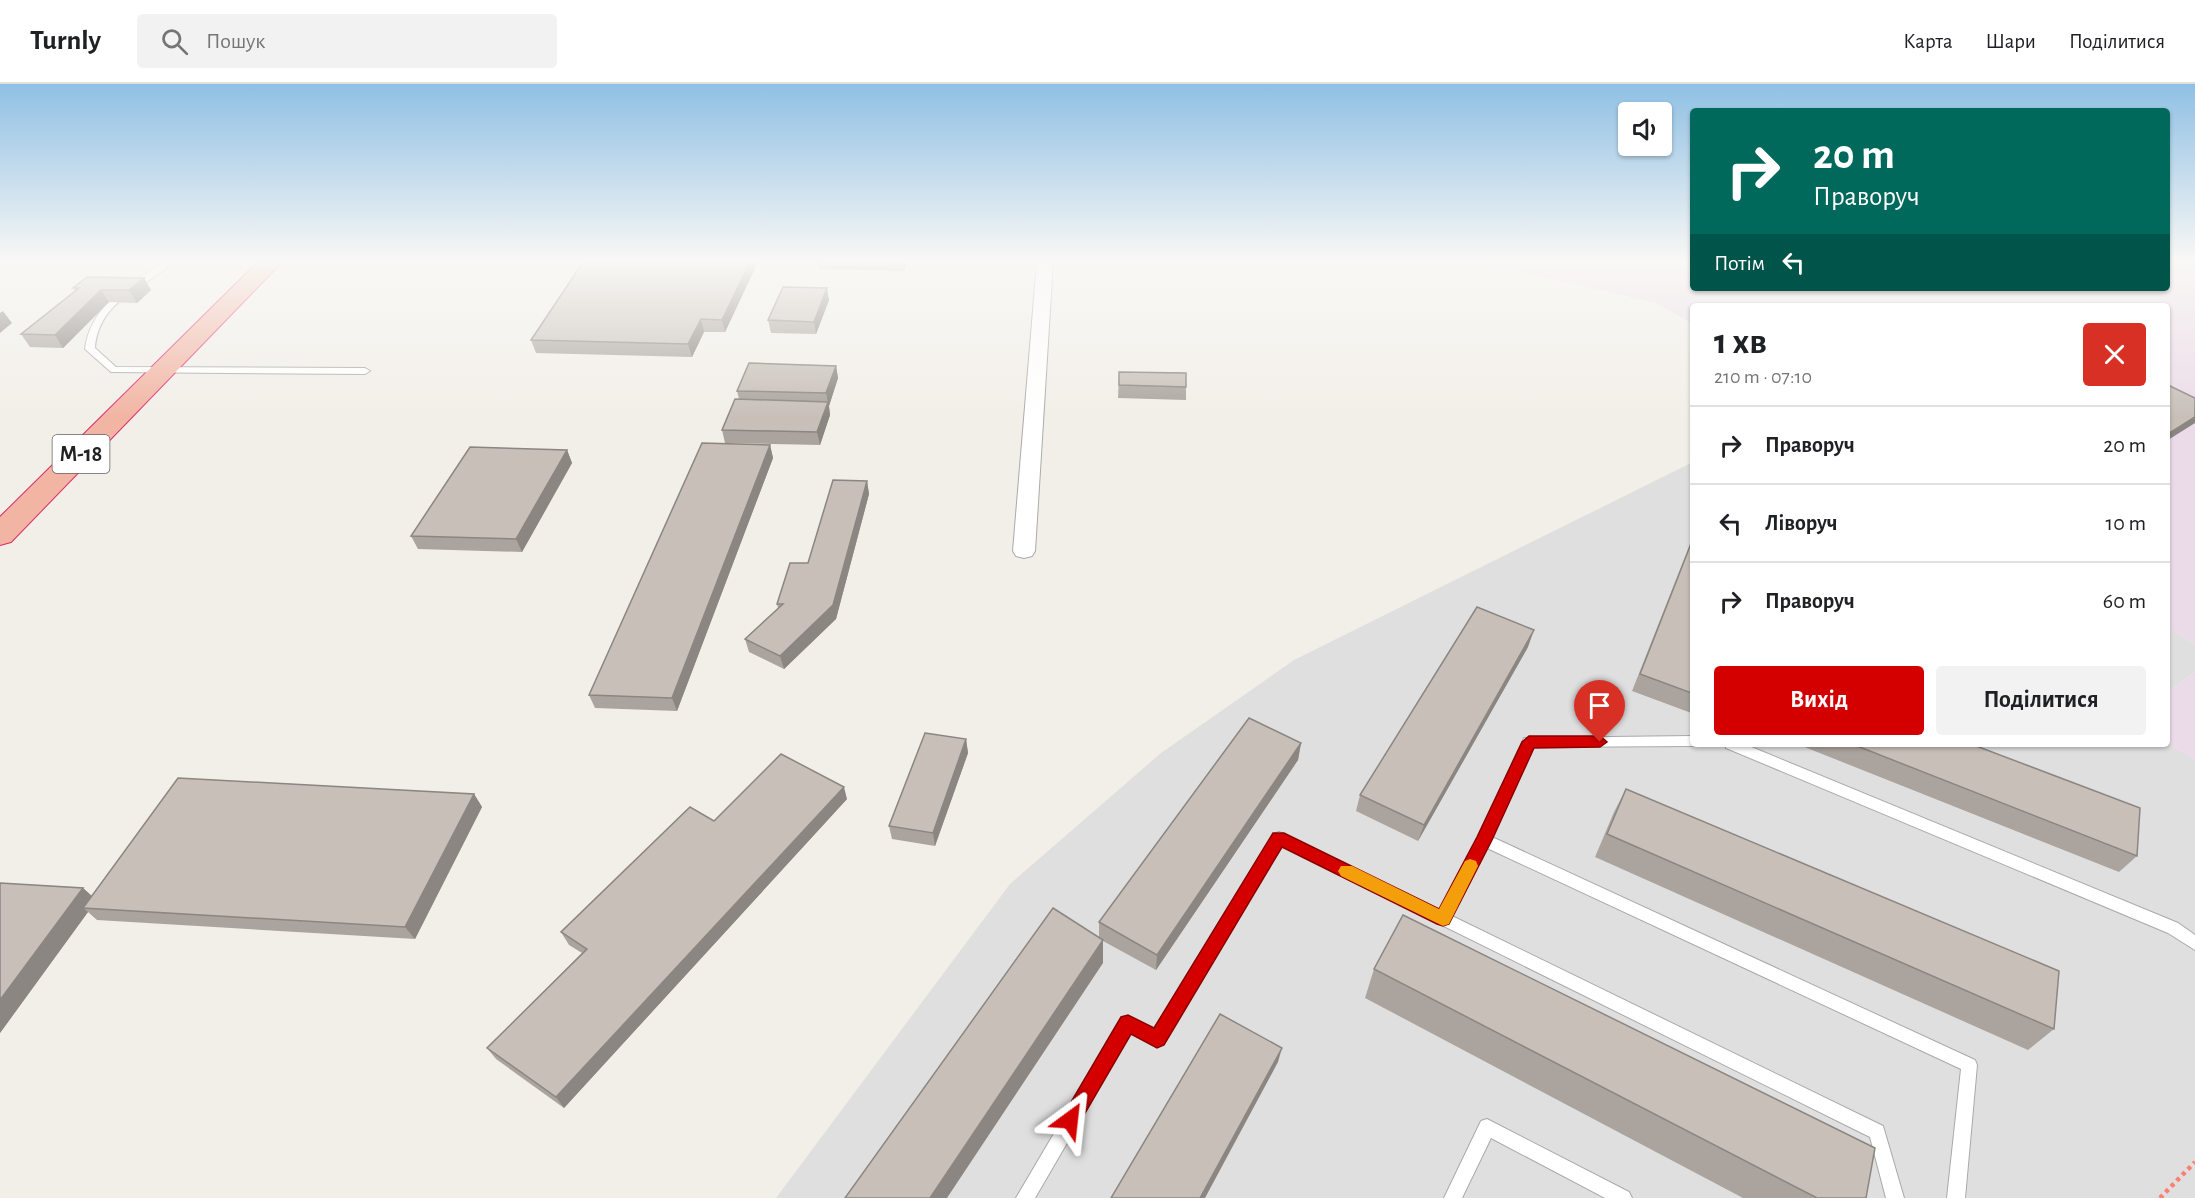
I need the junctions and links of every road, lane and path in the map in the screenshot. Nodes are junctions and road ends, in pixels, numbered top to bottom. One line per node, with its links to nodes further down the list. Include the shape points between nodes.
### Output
1 (104, 314): 5 (lane, via 89,340 97,357 114,370)
2 (219, 314): 5 (highway, М-18)
3 (1041, 314): 7 (street)
4 (365, 371): 5 (lane)
5 (162, 372): 6 (highway, М-18)
6 (0, 535)
7 (1024, 551)
8 (1690, 741): 10 (lane, via 1529,742)
9 (1738, 747): 12 (lane, via 2173,928)
10 (1484, 840): 11 (lane); 18 (lane, via 1969,1065)
11 (1443, 918): 14 (lane, via 1279,838 1157,1039 1128,1023); 17 (lane, via 1876,1132)
12 (2195, 943)
13 (2195, 1162): 19 (path)
14 (1025, 1198)
15 (1453, 1198): 16 (lane, via 1487,1127)
16 (1623, 1198)
17 (1895, 1198)
18 (1956, 1198)
19 (2160, 1198)

